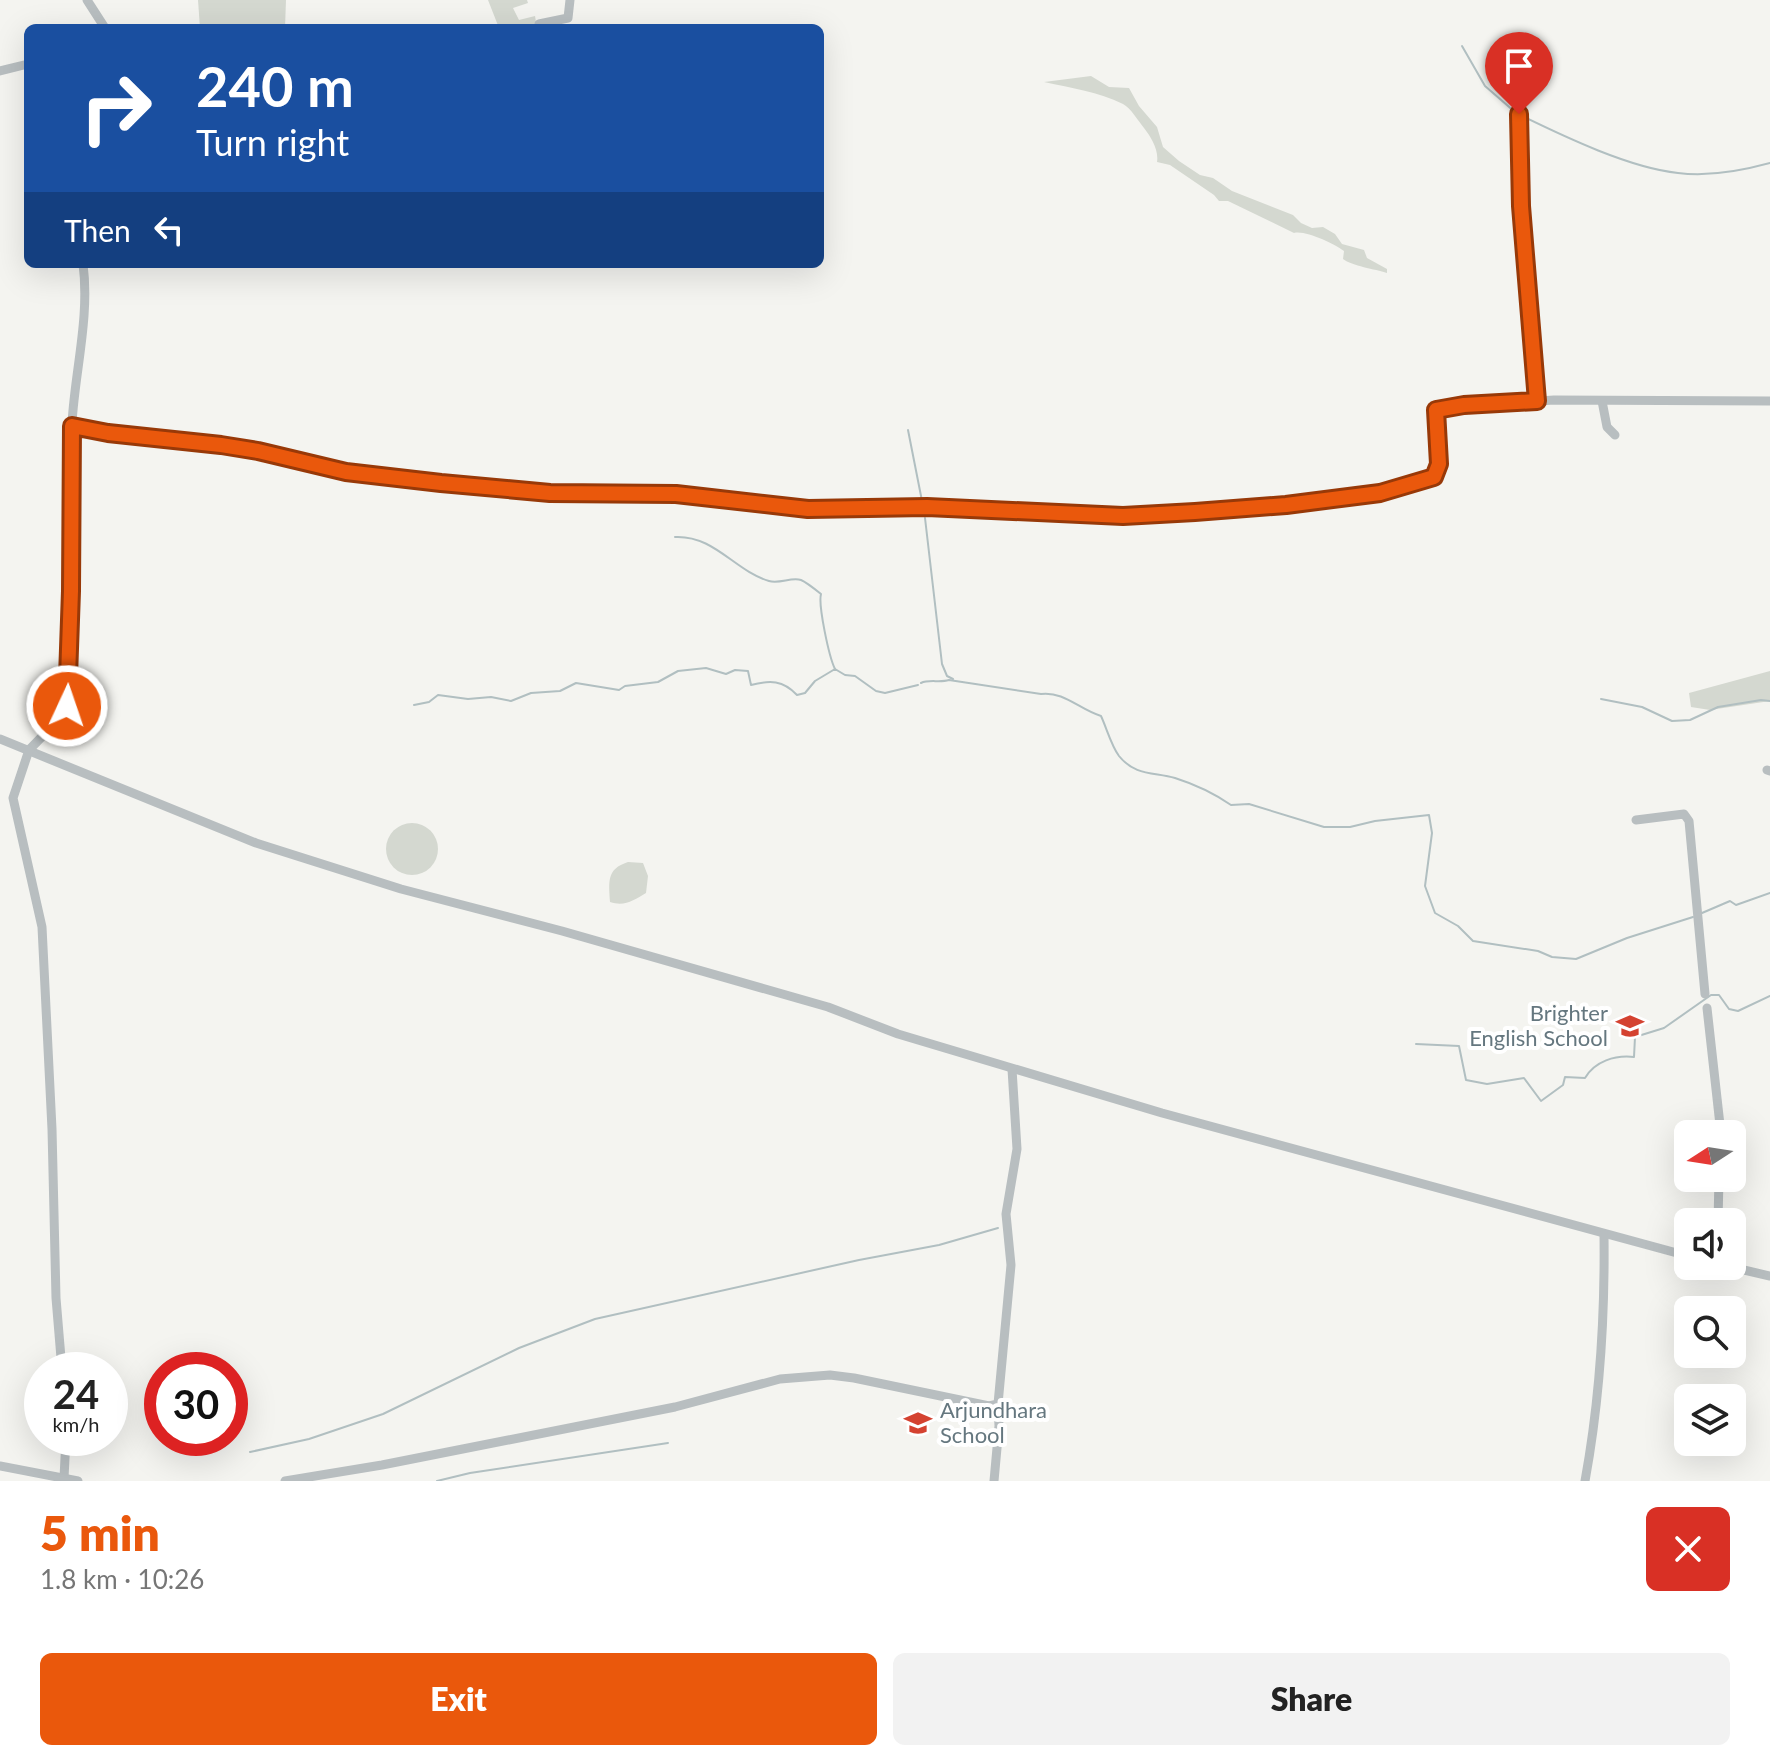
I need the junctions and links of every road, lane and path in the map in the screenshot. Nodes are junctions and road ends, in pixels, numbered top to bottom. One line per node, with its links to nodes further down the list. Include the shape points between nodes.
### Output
1 (87, 0): 3 (street)
2 (570, 0): 4 (street, via 568,18)
3 (102, 24)
4 (539, 24)
5 (24, 65): 6 (street)
6 (0, 71)
7 (1519, 114): 9 (street)
8 (84, 268): 12 (street)
9 (1537, 401): 10 (street); 12 (street, via 1436,410 1439,464 1434,477 1403,488 1286,505 1123,516 927,507 808,509 676,494 550,493 346,472 258,451)
10 (1602, 401): 11 (street); 13 (street, via 1607,427)
11 (1770, 401)
12 (72, 426): 15 (street, via 67,706)
13 (1615, 435)
14 (0, 739): 15 (street)
15 (29, 750): 19 (street, via 256,843 401,889 828,1007); 25 (street, via 13,798 42,927)
16 (1636, 820): 17 (street, via 1684,814 1689,821)
17 (1705, 994)
18 (1707, 1008): 20 (street)
19 (1012, 1069): 21 (street); 26 (street, via 1017,1149 1006,1214 1011,1265)
20 (1719, 1120)
21 (1604, 1235): 22 (street); 33 (street, via 1602,1350)
22 (1674, 1252)
23 (1746, 1270): 24 (street)
24 (1770, 1276)
25 (60, 1352)
26 (998, 1404): 31 (street, via 830,1375 780,1379 675,1407); 32 (street)
27 (65, 1456): 29 (street)
28 (0, 1466): 29 (street)
29 (64, 1478): 30 (street)
30 (78, 1481)
31 (285, 1481)
32 (994, 1481)
33 (1585, 1481)

